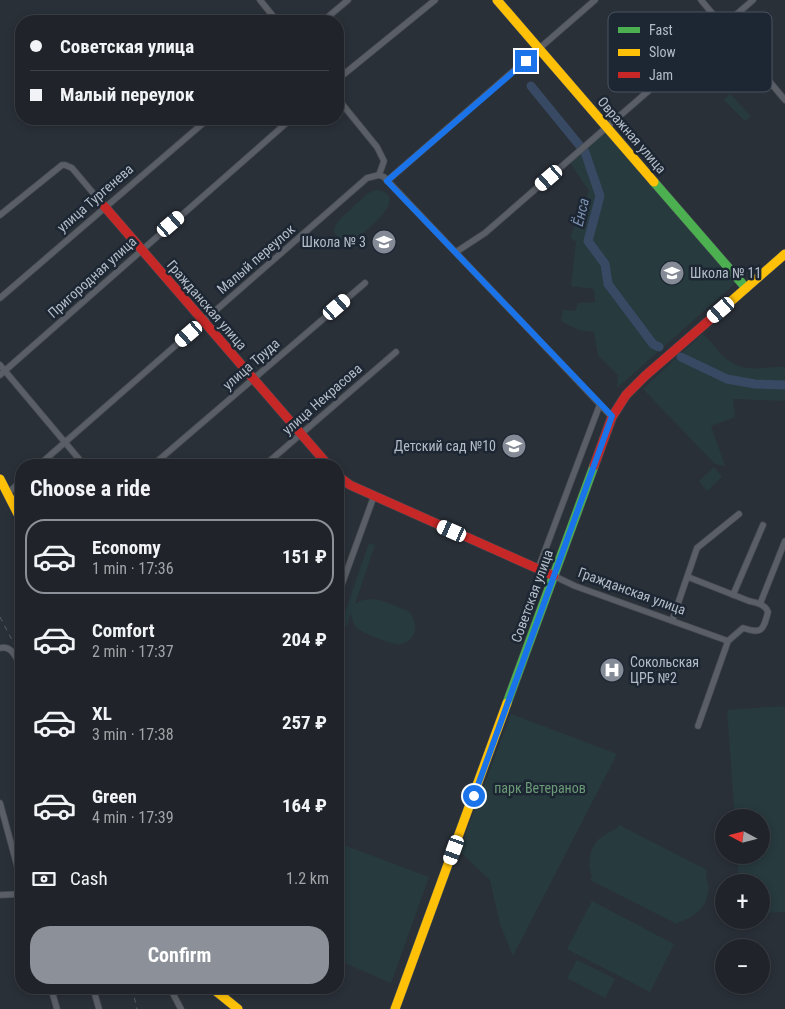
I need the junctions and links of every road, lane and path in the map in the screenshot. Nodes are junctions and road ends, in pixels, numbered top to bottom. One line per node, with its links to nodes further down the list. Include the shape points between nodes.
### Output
1 (260, 0): 10 (street)
2 (348, 0): 11 (street)
3 (435, 0): 13 (street)
4 (497, 0): 12 (street, Овражная улица)
5 (595, 0): 12 (street)
6 (701, 0): 8 (street)
7 (753, 0): 9 (street)
8 (710, 12)
9 (739, 12)
10 (271, 15)
11 (330, 15)
12 (540, 49): 20 (street, Овражная улица); 22 (street)
13 (344, 74)
14 (772, 85): 16 (street)
15 (647, 92): 20 (street)
16 (785, 100)
17 (344, 106): 21 (street, via 378,147 384,161)
18 (201, 125): 23 (street, улица Тургенева)
19 (285, 125): 25 (street, Пригородная улица)
20 (607, 127): 26 (street, via 485,233); 29 (street, Овражная улица)
21 (379, 175): 22 (street); 31 (street, Малый переулок, via 368,178)
22 (387, 181): 26 (street)
23 (104, 206): 24 (street, Гражданская улица, via 65,164); 25 (street, Гражданская улица); 30 (street, улица Тургенева)
24 (0, 215)
25 (141, 250): 31 (street, Гражданская улица); 34 (street, Пригородная улица)
26 (456, 252): 36 (street)
27 (785, 254): 29 (street, Советская улица)
28 (365, 283): 35 (street, улица Труда)
29 (746, 288): 37 (street, Советская улица, via 645,376 626,395)
30 (0, 298)
31 (203, 321): 35 (street, Гражданская улица); 39 (street, Малый переулок)
32 (396, 352): 38 (street, улица Некрасова)
33 (0, 366): 34 (street)
34 (2, 374): 39 (street)
35 (252, 378): 38 (street, Гражданская улица); 42 (street, улица Труда)
36 (600, 404): 37 (street); 54 (street, Советская улица)
37 (612, 416): 55 (street, Советская улица)
38 (301, 434): 43 (street, улица Некрасова); 44 (street, Гражданская улица)
39 (64, 443): 40 (street, Малый переулок); 41 (street)
40 (46, 459)
41 (79, 459)
42 (160, 459)
43 (272, 459)
44 (323, 459)
45 (0, 479): 48 (street)
46 (344, 481): 49 (street, Гражданская улица)
47 (15, 487): 48 (street)
48 (8, 493): 50 (street)
49 (374, 496): 54 (street, Гражданская улица); 56 (street)
50 (15, 508)
51 (739, 514): 57 (street, via 697,548)
52 (763, 525): 58 (street)
53 (785, 541): 59 (street)
54 (538, 569): 55 (street, Гражданская улица)
55 (554, 576): 60 (street, Гражданская улица); 77 (street, Советская улица)
56 (344, 578)
57 (688, 578): 58 (street); 60 (street)
58 (734, 595): 59 (street)
59 (760, 604): 61 (street, via 768,612 762,630 756,632 743,628)
60 (672, 621): 61 (street, Гражданская улица)
61 (728, 641): 64 (street)
62 (0, 648): 63 (street, via 10,649)
63 (15, 657)
64 (698, 726)
65 (0, 803): 66 (street)
66 (15, 858)
67 (15, 895): 68 (street)
68 (0, 896)
69 (53, 994): 73 (street)
70 (94, 994): 74 (street)
71 (173, 994): 75 (street)
72 (219, 994): 76 (street)
73 (57, 1009)
74 (99, 1009)
75 (181, 1009)
76 (238, 1009)
77 (395, 1009)

